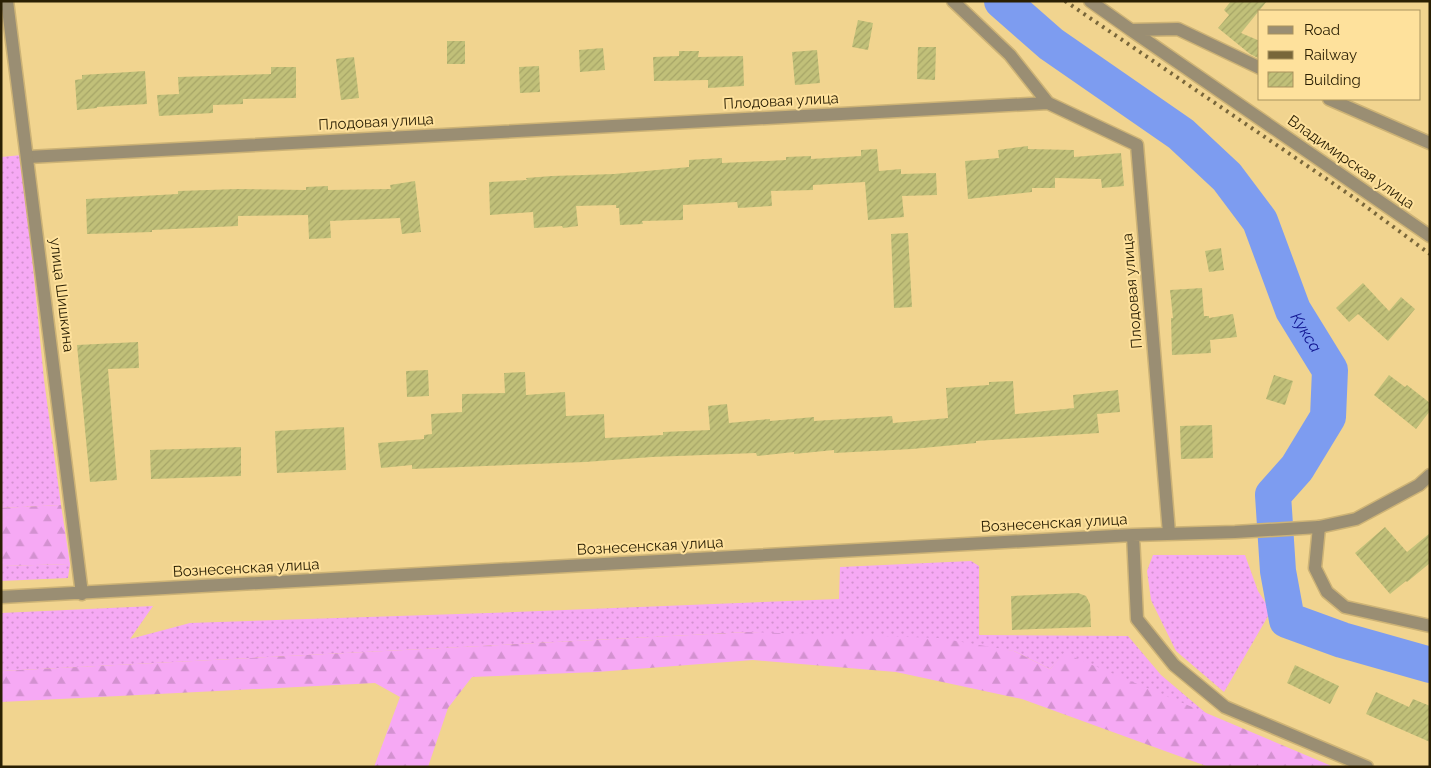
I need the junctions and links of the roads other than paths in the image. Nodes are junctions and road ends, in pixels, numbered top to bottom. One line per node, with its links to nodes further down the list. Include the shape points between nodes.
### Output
1 (7, 1): 9 (street, улица Шишкина)
2 (954, 1): 7 (street, via 1010,55)
3 (1090, 1): 4 (street, Владимирская улица)
4 (1131, 30): 5 (street, via 1178,29); 10 (street, Владимирская улица)
5 (1258, 67)
6 (1331, 100): 8 (street)
7 (1048, 103): 9 (street, Плодовая улица); 13 (street, Плодовая улица, via 1137,145)
8 (1430, 143)
9 (28, 157): 15 (street, улица Шишкина)
10 (1430, 236)
11 (1430, 475): 12 (street, Вознесенская улица, via 1419,485 1356,519)
12 (1319, 527): 13 (street, Вознесенская улица); 17 (street, via 1315,568 1327,592 1345,607)
13 (1169, 533): 14 (street, Вознесенская улица)
14 (1133, 535): 15 (street, Вознесенская улица); 18 (street, via 1137,619 1174,665 1225,707)
15 (82, 594): 16 (street, Вознесенская улица)
16 (1, 597)
17 (1430, 626)
18 (1367, 767)

